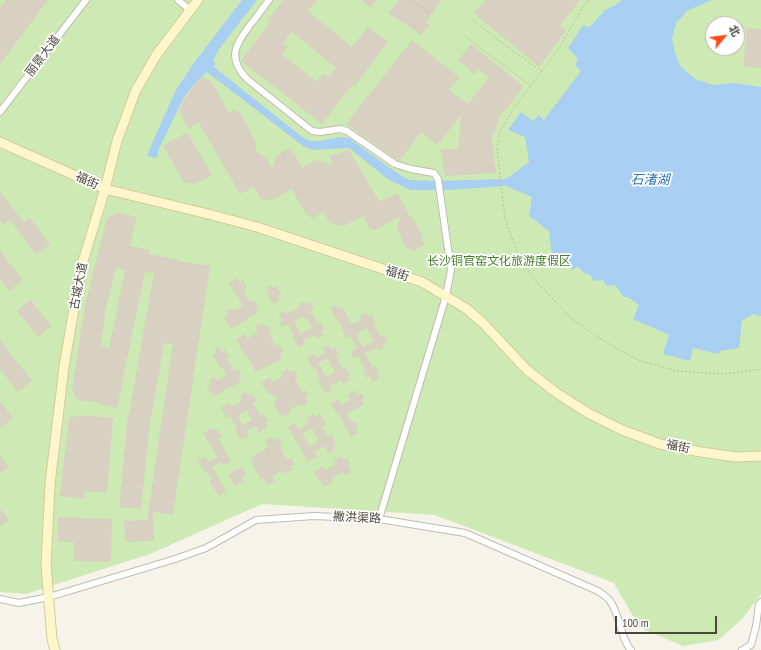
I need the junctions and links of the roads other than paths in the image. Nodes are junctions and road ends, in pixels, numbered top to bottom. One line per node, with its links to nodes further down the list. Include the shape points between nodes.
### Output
1 (86, 0): 6 (street, 丽景大道)
2 (178, 0): 5 (street)
3 (198, 0): 5 (street, 古城大道)
4 (269, 0): 9 (street, via 236,47 236,62 240,71 312,131 347,130 395,164 434,173 438,179 451,270)
5 (190, 10): 8 (street, 古城大道, via 157,54 136,90 117,142)
6 (0, 112)
7 (0, 142): 8 (street, 福街)
8 (105, 189): 9 (street, 福街, via 257,227 422,282); 12 (street, 古城大道, via 81,268 64,367 50,484 46,565)
9 (446, 296): 10 (street, 福街, via 468,309 527,370 588,413 622,430 660,444 736,457); 11 (street)
10 (761, 456)
11 (379, 519): 12 (street, 撇洪渠路, via 314,516 256,520 206,548); 16 (street, 撇洪渠路, via 465,533 598,591 610,602)
12 (49, 597): 13 (street, 撇洪渠路, via 19,603); 15 (street, 古城大道, via 52,639)
13 (0, 600)
14 (761, 602): 17 (street, via 751,646)
15 (56, 650)
16 (632, 650)
17 (742, 650)

